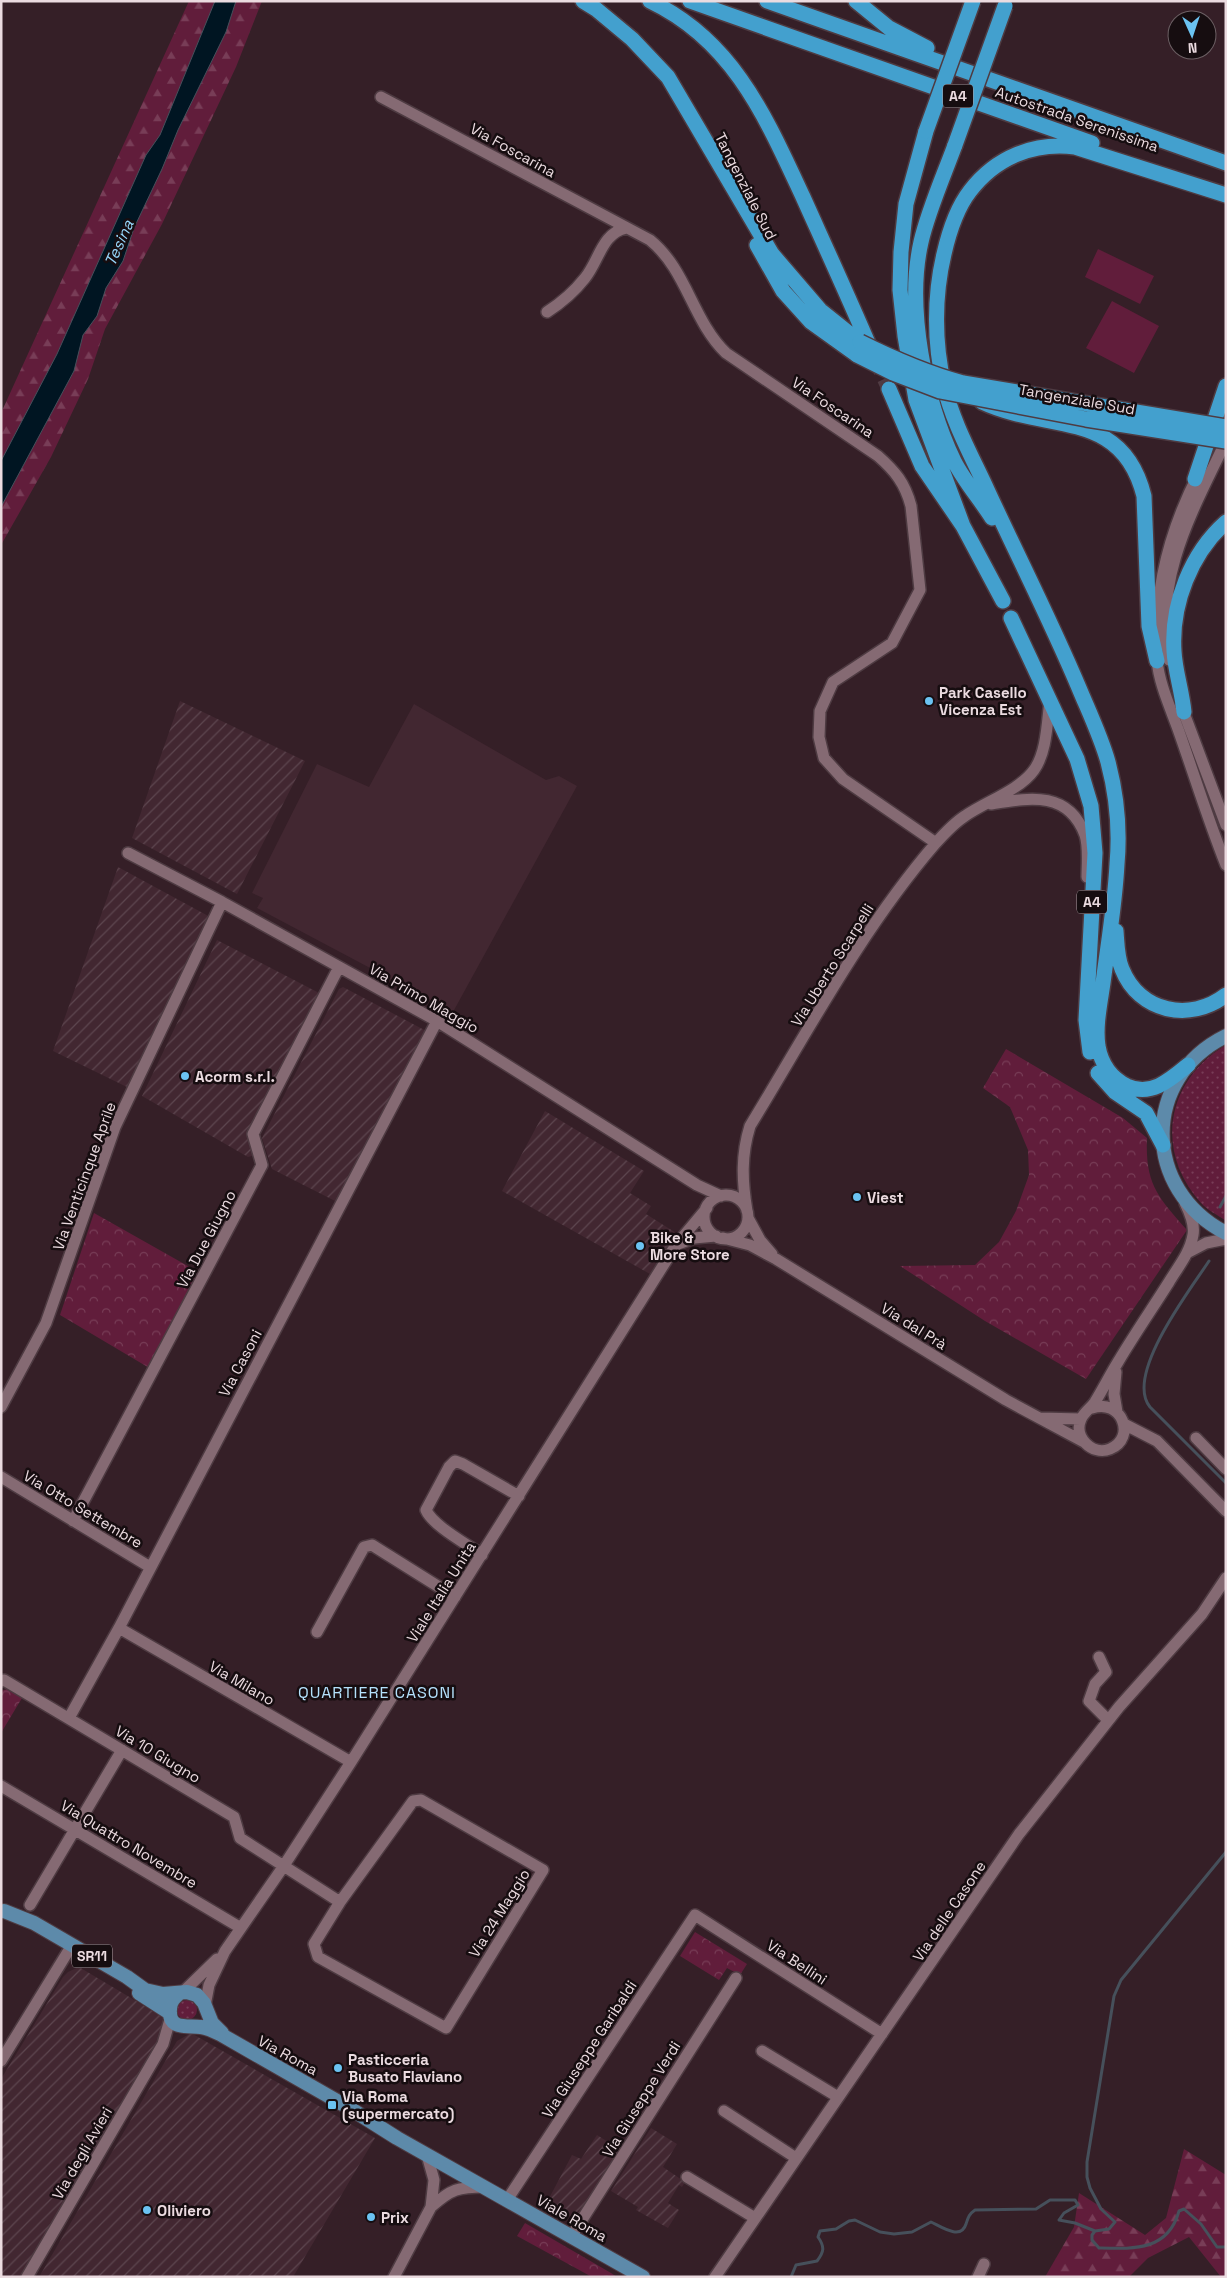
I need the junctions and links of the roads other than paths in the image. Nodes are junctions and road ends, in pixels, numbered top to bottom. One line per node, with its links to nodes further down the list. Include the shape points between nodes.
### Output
1 (584, 1): 14 (highway, Tangenziale Sud, via 632,39 668,77 783,291 811,322)
2 (650, 1): 14 (highway, via 703,36 730,64 755,99 828,252)
3 (690, 1): 10 (highway, Autostrada Serenissima / A4)
4 (768, 1): 9 (highway, Autostrada Serenissima / A4)
5 (856, 1): 9 (highway, via 889,28 922,46)
6 (973, 1): 23 (highway, bridge, via 926,132 906,204 900,290 916,400)
7 (1006, 4): 24 (highway, bridge, via 921,242 916,292 929,396 955,462)
8 (381, 97): 12 (street, Via Foscarina)
9 (1226, 162)
10 (1226, 190)
11 (1226, 195): 24 (highway, via 1080,148 1062,146 1034,149 1005,159 979,180 961,204 949,236 939,281 937,322 944,384 959,428)
12 (626, 228): 13 (street, via 612,234 585,278); 32 (street, Via Foscarina, via 650,240 672,262 708,332 726,353 878,456 903,483 911,506 920,590 892,644 834,682 820,710 820,737 824,758 843,779)
13 (547, 312)
14 (862, 347): 17 (highway, Tangenziale Sud, bridge, via 893,373 923,385); 19 (highway, Tangenziale Sud, bridge, via 930,374 963,383)
15 (1226, 386): 21 (highway)
16 (889, 390): 23 (highway, via 922,466)
17 (974, 398): 20 (highway, Tangenziale Sud, bridge); 27 (highway, bridge, via 1002,411 1096,433 1116,444 1130,460 1139,475 1144,496 1149,626)
18 (1226, 420): 21 (street)
19 (1226, 426)
20 (1226, 441): 29 (street, Tangenziale Sud, via 1176,551 1166,593 1170,669)
21 (1196, 479): 27 (street, via 1162,571 1157,615)
22 (1226, 522): 29 (highway, via 1202,550 1186,580 1179,603 1174,652)
23 (964, 526): 25 (highway)
24 (1019, 558): 36 (highway, via 1054,626 1108,760 1119,836)
25 (1003, 601)
26 (1011, 618): 28 (highway, A4)
27 (1157, 661): 34 (street)
28 (1050, 700): 30 (street, Via Uberto Scarpelli, via 1040,757 1034,770 1019,784); 37 (highway, A4, via 1082,772 1091,806 1095,853)
29 (1184, 712): 31 (street, Tangenziale Sud)
30 (984, 805): 32 (street, Via Uberto Scarpelli, via 964,816); 37 (street, Via Uberto Scarpelli, via 1021,799 1056,801 1076,817 1086,836)
31 (1226, 825)
32 (936, 843): 44 (street, Via Uberto Scarpelli, via 881,916 750,1126)
33 (128, 853): 35 (street, Via Primo Maggio)
34 (1226, 865)
35 (222, 902): 38 (street, Via Primo Maggio); 57 (street, Via Venticinque Aprile, via 115,1127 46,1323)
36 (1114, 902): 39 (highway, via 1122,968 1141,997 1155,1006 1191,1011); 42 (highway, A4, via 1098,1022 1098,1045 1104,1063 1116,1079 1143,1090 1162,1084)
37 (1090, 942): 43 (highway, A4, via 1086,1020 1090,1056 1106,1084 1146,1113)
38 (339, 968): 40 (street, Via Primo Maggio); 71 (street, Via Due Giugno, via 254,1134 262,1165)
39 (1226, 995)
40 (437, 1022): 45 (street, Via Primo Maggio); 73 (street, Via Casoni)
41 (1226, 1036): 42 (main road, via 1208,1046)
42 (1188, 1065): 43 (main road, via 1165,1109)
43 (1163, 1145): 47 (main road, via 1168,1169)
44 (742, 1166): 46 (street, Via Uberto Scarpelli, via 740,1175); 49 (street, Via Uberto Scarpelli)
45 (696, 1185): 46 (street, Via Primo Maggio); 48 (street, Via Primo Maggio)
46 (723, 1196): 48 (street); 49 (street, via 740,1200)
47 (1181, 1196): 50 (main road, via 1204,1220); 54 (street, via 1193,1226)
48 (708, 1206): 51 (street, via 705,1214 707,1226); 53 (street, Viale Italia Unita)
49 (748, 1214): 51 (street, via 743,1231 737,1236); 55 (street, Via dal Prà, via 760,1240)
50 (1226, 1233)
51 (720, 1237): 53 (street, via 685,1240); 55 (street, Via dal Prà, via 750,1245)
52 (1226, 1239): 54 (street, via 1206,1243)
53 (676, 1245): 69 (street, Viale Italia Unita)
54 (1187, 1253): 56 (street)
55 (776, 1259): 60 (street, Via dal Prà)
56 (1117, 1362): 58 (street); 59 (street, via 1114,1394)
57 (1, 1407)
58 (1092, 1408): 59 (street, via 1105,1406); 61 (street)
59 (1118, 1412): 62 (street)
60 (1036, 1418): 61 (street); 66 (street, Via dal Prà)
61 (1081, 1419): 66 (street, via 1079,1431)
62 (1124, 1424): 63 (street); 64 (street)
63 (1148, 1436): 64 (street); 70 (street, via 1157,1441)
64 (1122, 1437): 66 (street, via 1118,1444 1104,1450)
65 (1196, 1438): 67 (street)
66 (1084, 1442)
67 (1226, 1469)
68 (1, 1477): 71 (street, Via Otto Settembre)
69 (519, 1496): 72 (street, Viale Italia Unita); 72 (street, via 463,1464 455,1461 449,1466 426,1510 428,1516)
70 (1226, 1511)
71 (73, 1521): 73 (street, Via Otto Settembre)
72 (482, 1555): 75 (street, Viale Italia Unita)
73 (150, 1567): 76 (street, Via Casoni)
74 (1226, 1578): 81 (street, Via delle Casone, via 1202,1614)
75 (455, 1598): 77 (street, via 372,1545 364,1547); 83 (street, Viale Italia Unita)
76 (119, 1628): 80 (street, Via Casoni); 83 (street, Via Milano)
77 (317, 1632)
78 (1099, 1657): 81 (street, via 1106,1672 1095,1684 1089,1701)
79 (1, 1681): 80 (street, Via 10 Giugno)
80 (69, 1718): 82 (street, Via 10 Giugno)
81 (1108, 1720): 99 (street, Via delle Casone, via 1019,1834)
82 (122, 1750): 85 (street); 86 (street, Via 10 Giugno, via 234,1817 240,1838)
83 (351, 1762): 86 (street, Viale Italia Unita)
84 (1, 1786): 85 (street, Via Quattro Novembre)
85 (76, 1829): 88 (street); 91 (street, Via Quattro Novembre)
86 (283, 1867): 87 (street); 91 (street, Viale Italia Unita)
87 (340, 1902): 87 (street, Via 24 Maggio, via 412,1802 422,1800 543,1870 446,2028 318,1957 314,1944)
88 (30, 1905)
89 (3, 1910): 92 (main road, Via Roma / SR11, via 20,1925)
90 (695, 1914): 99 (street, Via Bellini); 110 (street, Via Giuseppe Garibaldi)
91 (241, 1928): 93 (street, Viale Italia Unita)
92 (70, 1949): 95 (main road, Via Roma / SR11, via 127,1977 145,1990 163,1994); 97 (main road, Via Roma / SR11); 103 (street)
93 (226, 1951): 95 (street, Viale Italia Unita); 96 (street, Viale Italia Unita, via 209,1985)
94 (736, 1978): 113 (street, Via Giuseppe Verdi)
95 (182, 1993): 96 (main road, Via Roma / SR11, via 198,1995); 97 (main road, via 172,2000)
96 (205, 2007): 98 (main road, via 203,2018); 100 (main road, Via Roma / SR11, via 212,2023)
97 (170, 2014): 98 (main road, Via Roma / SR11, via 176,2024); 101 (street, Via degli Avieri)
98 (190, 2028): 100 (main road, Via Roma / SR11, via 210,2030); 101 (street, Via degli Avieri, via 177,2032)
99 (882, 2034): 104 (street, Via delle Casone)
100 (232, 2042): 106 (main road, Via Roma)
101 (163, 2044): 115 (street, Via degli Avieri)
102 (762, 2051): 104 (street)
103 (1, 2061)
104 (838, 2097): 107 (street, Via delle Casone)
105 (724, 2111): 107 (street)
106 (427, 2155): 109 (main road, Via Roma); 111 (street, via 434,2180)
107 (796, 2158): 112 (street, Via delle Casone)
108 (688, 2177): 112 (street)
109 (485, 2187): 110 (main road, Viale Roma); 111 (street, via 457,2188)
110 (507, 2200): 113 (main road, Viale Roma)
111 (430, 2207): 116 (street)
112 (755, 2218): 118 (street, Via delle Casone)
113 (571, 2237): 117 (main road, Viale Roma)
114 (984, 2264): 119 (street)
115 (27, 2277)
116 (394, 2277)
117 (643, 2277)
118 (715, 2277)
119 (978, 2277)

